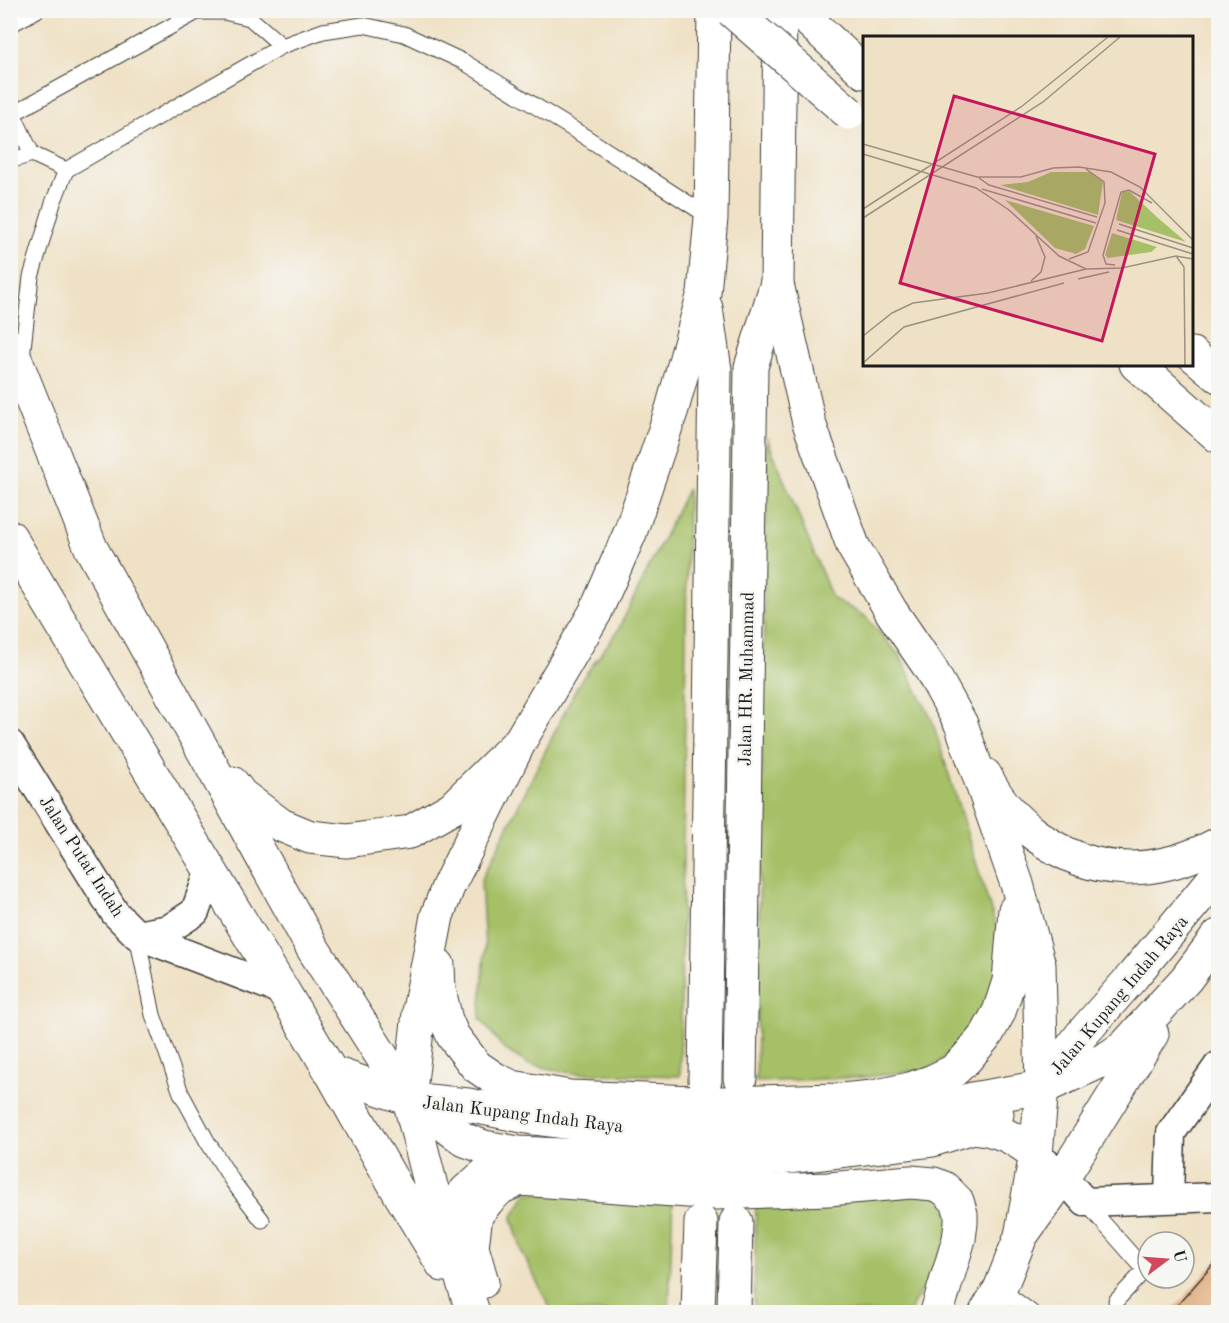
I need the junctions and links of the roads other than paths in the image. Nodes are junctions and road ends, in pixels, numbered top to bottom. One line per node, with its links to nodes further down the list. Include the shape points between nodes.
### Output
1 (37, 10): 7 (lane)
2 (714, 10): 15 (main road)
3 (732, 10): 11 (main road, bridge)
4 (780, 10): 16 (main road)
5 (797, 10): 9 (main road)
6 (197, 11): 8 (lane, via 250,18); 10 (lane)
7 (10, 25)
8 (282, 46): 14 (lane); 15 (lane, via 324,31 363,26 404,34 464,63)
9 (859, 67)
10 (12, 110): 12 (lane)
11 (857, 120)
12 (32, 154): 13 (lane); 14 (lane)
13 (10, 161)
14 (66, 170): 19 (lane, via 31,277)
15 (711, 218): 17 (main road)
16 (777, 284): 24 (main road, via 809,423 853,546); 39 (main road, Jalan HR. Muhammad, via 751,367)
17 (704, 293): 26 (main road, via 672,409 630,533 595,614); 40 (main road, Jalan HR. Muhammad, via 714,370)
18 (1193, 356): 21 (main road)
19 (16, 359): 25 (main road, via 91,548)
20 (1138, 366): 22 (main road)
21 (1218, 376)
22 (1218, 436)
23 (10, 537): 29 (main road)
24 (961, 724): 28 (main road, via 992,789 1008,812 1058,850 1100,866 1128,868 1170,863); 31 (main road)
25 (190, 726): 26 (main road, via 241,795 281,825 310,837 347,841 410,832 452,808); 42 (main road, via 312,947)
26 (520, 741): 32 (main road)
27 (10, 744): 33 (street, Jalan Putat Indah, via 116,913)
28 (1218, 844)
29 (210, 870): 33 (street, Jalan Putat Indah, via 195,912 169,929); 36 (main road)
30 (1218, 874): 41 (main road, Jalan Kupang Indah Raya, via 1082,1034)
31 (1017, 884): 32 (main road, via 1006,991 987,1034 952,1072 910,1089 873,1097 719,1103 570,1097 512,1087 476,1066 453,1036 439,990 438,959); 41 (main road, via 1039,965)
32 (448, 887): 42 (main road, via 437,916 420,1005)
33 (137, 935): 36 (street, Jalan Putat Indah); 50 (lane, via 153,1015 181,1093 233,1182)
34 (1218, 936): 35 (main road, Jalan Kupang Indah Raya)
35 (1186, 979): 41 (main road, Jalan Kupang Indah Raya, via 1124,1047); 46 (main road)
36 (283, 991): 38 (main road)
37 (1218, 1066): 48 (street, via 1171,1133)
38 (331, 1072): 42 (main road); 57 (main road)
39 (740, 1078)
40 (705, 1080)
41 (1042, 1088): 42 (main road, Jalan Kupang Indah Raya, via 856,1122 717,1133 580,1124); 43 (main road, Jalan Kupang Indah Raya); 45 (main road)
42 (410, 1099): 44 (main road, Jalan Kupang Indah Raya, via 465,1140); 51 (main road)
43 (973, 1127): 44 (main road, Jalan Kupang Indah Raya, via 932,1140 716,1162); 45 (main road, via 991,1128)
44 (518, 1153): 51 (main road, via 466,1191)
45 (1036, 1154): 46 (street); 54 (main road)
46 (1063, 1177): 49 (street); 54 (main road)
47 (1218, 1197): 48 (street)
48 (1169, 1198): 49 (street)
49 (1085, 1202): 56 (lane, via 1144,1270)
50 (262, 1220)
51 (442, 1220): 57 (main road)
52 (701, 1222): 59 (main road)
53 (736, 1222): 60 (main road)
54 (1021, 1236): 55 (main road)
55 (993, 1301): 62 (lane)
56 (1116, 1301)
57 (473, 1312)
58 (491, 1312): 61 (main road, via 472,1247 476,1215 500,1188 520,1179 716,1193 934,1184 957,1201 962,1223)
59 (698, 1312)
60 (734, 1312)
61 (937, 1312)
62 (1030, 1312)

